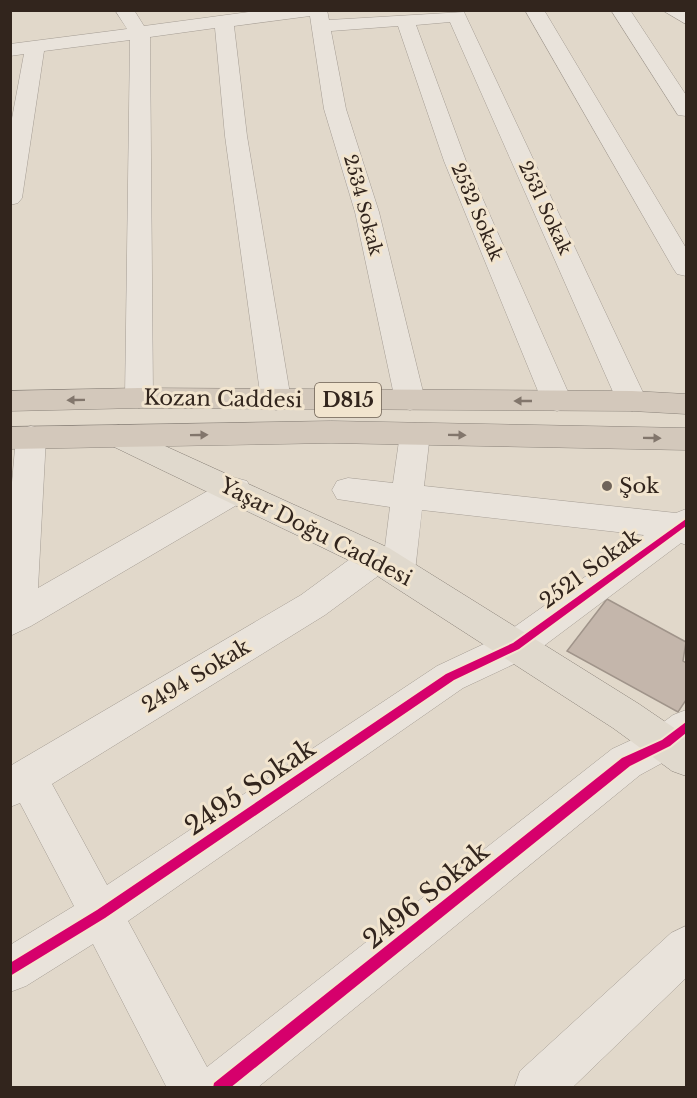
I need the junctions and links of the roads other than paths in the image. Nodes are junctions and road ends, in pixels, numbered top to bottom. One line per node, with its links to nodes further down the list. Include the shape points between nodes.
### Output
1 (124, 10): 9 (street)
2 (534, 10): 16 (street)
3 (620, 10): 13 (street)
4 (671, 10): 6 (street)
5 (316, 16): 7 (street); 8 (street); 19 (street, 2534 Sokak, via 335,109 367,212)
6 (687, 18)
7 (405, 19): 21 (street, 2532 Sokak, via 455,161); 22 (street, 2531 Sokak, via 457,16)
8 (224, 22): 9 (street); 18 (street, via 236,136)
9 (140, 34): 10 (street); 17 (street)
10 (35, 46): 11 (street); 15 (street)
11 (10, 50)
12 (687, 70): 13 (street)
13 (662, 72): 14 (street)
14 (687, 110)
15 (10, 198)
16 (687, 268)
17 (141, 398): 18 (highway, Kozan Caddesi / D815); 20 (highway, Kozan Caddesi / D815, one-way to 20); 25 (highway, via 165,423); 26 (highway, via 111,417)
18 (276, 400): 19 (highway, Kozan Caddesi / D815)
19 (410, 400): 21 (highway, Kozan Caddesi / D815, one-way to 19)
20 (10, 401)
21 (557, 401): 22 (highway, Kozan Caddesi / D815)
22 (632, 401): 23 (highway, Kozan Caddesi / D815)
23 (687, 404)
24 (415, 434): 25 (highway, Kozan Caddesi / D815, one-way to 24); 28 (highway, Kozan Caddesi / D815, one-way to 28); 31 (street)
25 (153, 435): 26 (highway, Kozan Caddesi / D815)
26 (119, 436): 27 (highway, Kozan Caddesi / D815); 29 (main road, Yaşar Doğu Caddesi)
27 (21, 438): 34 (street)
28 (687, 439)
29 (236, 490): 33 (main road, Yaşar Doğu Caddesi); 34 (street)
30 (348, 490): 31 (street)
31 (407, 496): 32 (street); 33 (street)
32 (684, 527): 35 (street, 2521 Sokak)
33 (388, 565): 35 (main road, Yaşar Doğu Caddesi); 37 (street, 2494 Sokak, via 313,605)
34 (15, 619)
35 (516, 646): 36 (main road, Yaşar Doğu Caddesi); 38 (street, 2495 Sokak, via 450,677)
36 (680, 743): 42 (street, 2496 Sokak, via 626,762)
37 (19, 783): 38 (street)
38 (101, 914): 40 (street, 2495 Sokak); 41 (street)
39 (687, 948): 43 (street)
40 (10, 970)
41 (193, 1088)
42 (219, 1088)
43 (537, 1088)

